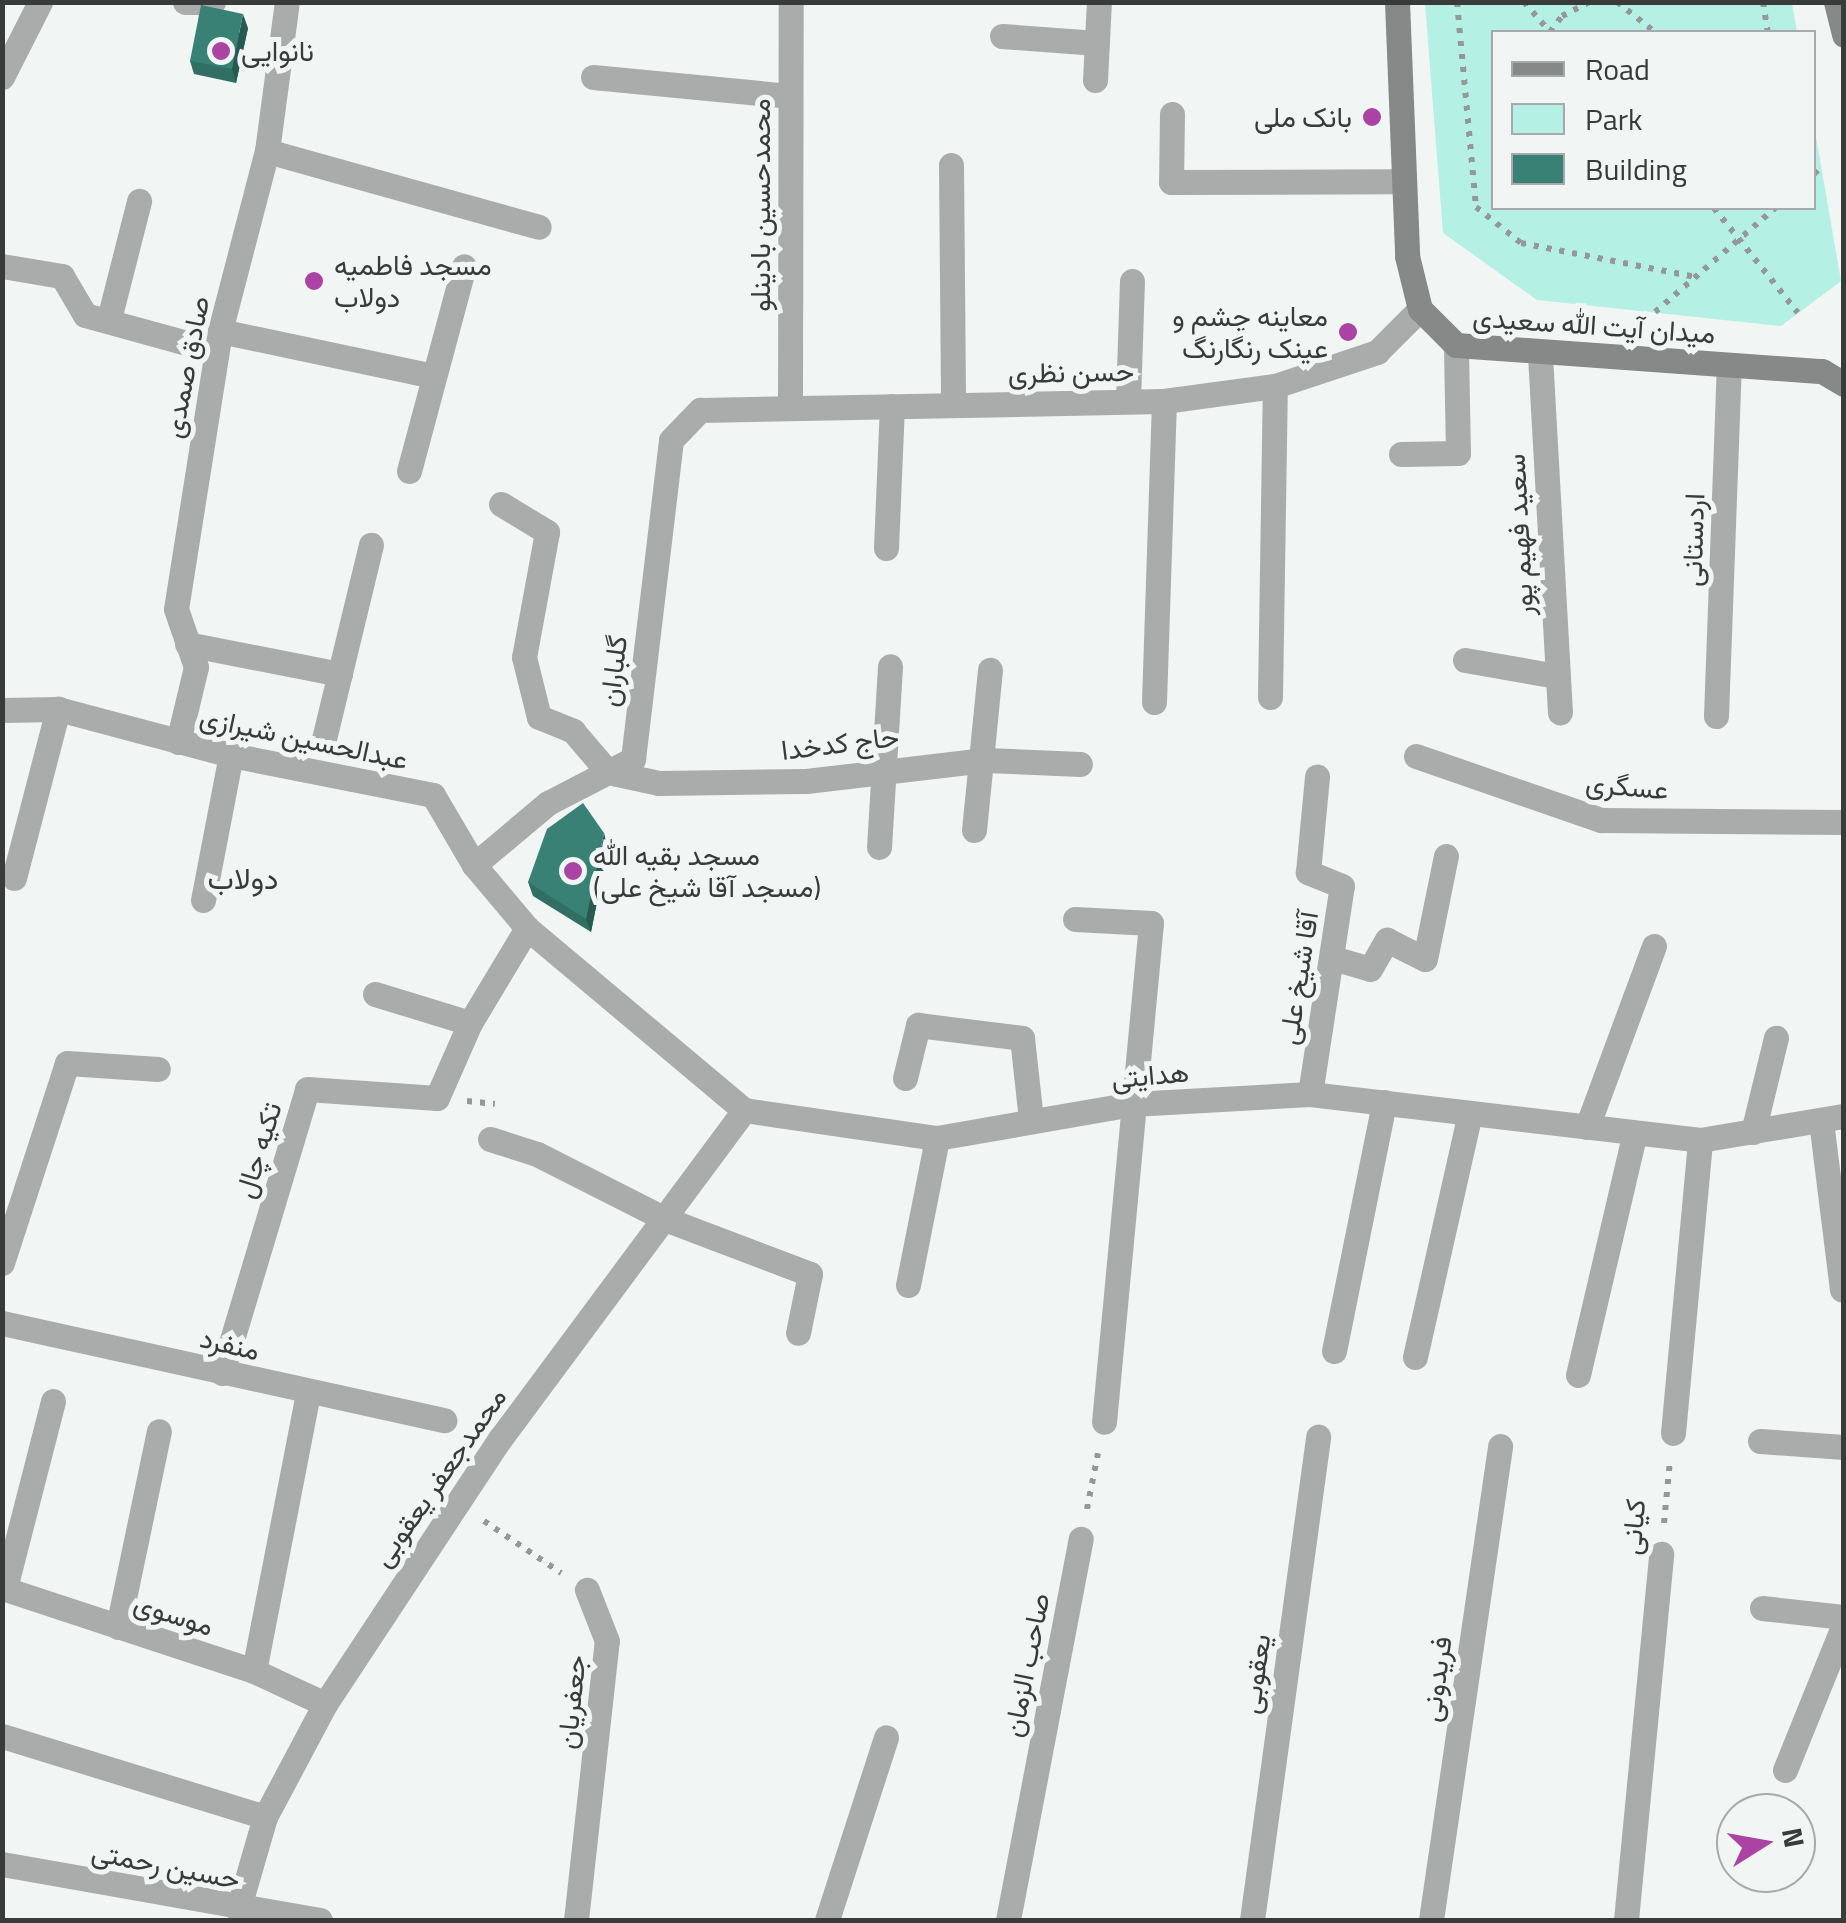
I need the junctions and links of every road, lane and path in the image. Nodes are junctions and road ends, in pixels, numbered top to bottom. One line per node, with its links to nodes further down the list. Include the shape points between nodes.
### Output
1 (40, 2): 23 (street)
2 (185, 2): 3 (street)
3 (213, 2)
4 (287, 2): 27 (street, صادق صمدی)
5 (792, 2): 25 (street, محمدحسین بادینلو)
6 (1100, 2): 21 (street)
7 (1397, 2): 31 (main road)
8 (1458, 2): 39 (path, via 1476,207 1521,242)
9 (1524, 2): 15 (path)
10 (1589, 2): 16 (path)
11 (1618, 2): 14 (path)
12 (1762, 2): 18 (path)
13 (1836, 2): 19 (main road)
14 (1634, 5): 17 (path)
15 (1548, 30)
16 (1552, 30)
17 (1653, 30)
18 (1768, 30)
19 (1844, 34)
20 (1002, 36): 21 (street)
21 (1097, 43): 24 (street)
22 (594, 77): 25 (street)
23 (2, 78)
24 (1095, 80)
25 (790, 96): 56 (street, محمدحسین بادینلو)
26 (1172, 114): 31 (street, via 1172,182)
27 (267, 151): 35 (street); 45 (street, صادق صمدی)
28 (952, 166): 54 (street)
29 (1821, 167): 30 (path)
30 (1816, 172)
31 (1402, 181): 41 (main road, via 1407,256)
32 (140, 201): 44 (street)
33 (1716, 210): 36 (path)
34 (1770, 210): 36 (path)
35 (539, 227)
36 (1740, 239): 39 (path); 43 (path)
37 (2, 266): 44 (street, via 62,276 85,315)
38 (464, 266): 49 (street)
39 (1696, 277): 42 (path)
40 (1132, 281): 52 (street)
41 (1420, 309): 46 (main road, میدان آیت الله سعیدی); 51 (street, حسن نظری, via 1377,352)
42 (1655, 312)
43 (1798, 313)
44 (109, 320): 45 (street)
45 (218, 341): 49 (street); 63 (street, صادق صمدی, via 176,609)
46 (1456, 345): 47 (main road, میدان آیت الله سعیدی); 58 (street, via 1458,453)
47 (1540, 355): 48 (main road, میدان آیت الله سعیدی); 68 (street, سعید فهیم پور)
48 (1729, 366): 50 (main road, میدان آیت الله سعیدی, via 1822,370); 74 (street, اردستانی)
49 (434, 376): 59 (street)
50 (1844, 384)
51 (1275, 386): 53 (street, حسن نظری); 69 (street)
52 (1128, 400): 53 (street, حسن نظری); 54 (street, حسن نظری)
53 (1164, 400): 70 (street)
54 (953, 405): 55 (street, حسن نظری)
55 (892, 406): 56 (street, حسن نظری); 62 (street)
56 (790, 407): 57 (street, حسن نظری)
57 (700, 410): 82 (street, گلباران, via 670,440 633,759)
58 (1401, 454)
59 (409, 471)
60 (501, 504): 82 (street, via 547,532 524,656 539,718 574,731)
61 (371, 545): 67 (street)
62 (886, 548)
63 (187, 644): 67 (street); 75 (street, صادق صمدی, via 196,667)
64 (1465, 660): 68 (street)
65 (890, 666): 81 (street)
66 (990, 670): 79 (street)
67 (340, 674): 76 (street)
68 (1557, 676): 73 (street, سعید فهیم پور)
69 (1270, 697)
70 (1154, 702)
71 (58, 709): 72 (street, عبدالحسین شیرازی); 75 (street, عبدالحسین شیرازی); 89 (street)
72 (2, 710)
73 (1560, 712)
74 (1716, 716)
75 (178, 742): 77 (street, عبدالحسین شیرازی)
76 (323, 743)
77 (231, 754): 88 (street, عبدالحسین شیرازی, via 434,795); 90 (street)
78 (1416, 756): 84 (street, عسگری, via 1600,820)
79 (985, 760): 80 (street, حاج کدخدا); 81 (street, حاج کدخدا); 85 (street)
80 (1080, 764)
81 (885, 767): 82 (street, حاج کدخدا, via 806,781 659,783); 86 (street)
82 (608, 772): 88 (street, گلباران, via 548,803)
83 (1318, 776): 94 (street, آقا شیخ علی, via 1308,872 1342,886)
84 (1844, 822)
85 (974, 830)
86 (879, 847)
87 (1446, 856): 94 (street, via 1425,958 1387,940 1370,969)
88 (474, 866): 92 (street, عبدالحسین شیرازی)
89 (14, 878)
90 (203, 900)
91 (1075, 919): 102 (street, via 1151,923)
92 (527, 928): 96 (street, تکیه چال); 103 (street)
93 (1654, 946): 107 (street)
94 (1336, 958): 100 (street, آقا شیخ علی)
95 (375, 994): 96 (street)
96 (470, 1024): 121 (street, تکیه چال, via 436,1098 308,1089)
97 (1776, 1038): 108 (street)
98 (158, 1068): 114 (street, via 67,1063)
99 (906, 1078): 106 (street, via 918,1025 1022,1038)
100 (1310, 1094): 101 (street, هدایتی); 102 (street, هدایتی)
101 (1384, 1102): 104 (street, هدایتی); 119 (street)
102 (1132, 1104): 106 (street, هدایتی); 126 (street)
103 (744, 1110): 110 (street, هدایتی); 113 (street, محمدجعفر یعقوبی)
104 (1470, 1113): 107 (street, هدایتی); 120 (street)
105 (1832, 1118): 108 (street, هدایتی); 116 (street)
106 (1032, 1120): 110 (street, هدایتی)
107 (1586, 1127): 109 (street, هدایتی)
108 (1753, 1132): 112 (street, هدایتی)
109 (1634, 1136): 112 (street, هدایتی); 122 (street)
110 (937, 1138): 115 (street)
111 (490, 1139): 113 (street, via 537,1154)
112 (1700, 1140): 128 (street)
113 (665, 1219): 118 (street, via 810,1274); 133 (street, محمدجعفر یعقوبی)
114 (2, 1263)
115 (908, 1285)
116 (1842, 1290)
117 (2, 1323): 121 (street, منفرد)
118 (798, 1332)
119 (1334, 1350)
120 (1415, 1356)
121 (222, 1373): 123 (street, منفرد)
122 (1578, 1375)
123 (308, 1392): 125 (street, منفرد); 141 (street)
124 (53, 1401): 136 (street)
125 (444, 1420)
126 (1104, 1422): 134 (path)
127 (159, 1431): 140 (street)
128 (1672, 1432): 135 (path, کیانی)
129 (1318, 1436): 153 (street, یعقوبی)
130 (1760, 1442): 132 (street)
131 (1500, 1446): 154 (street, فریدونی)
132 (1844, 1448)
133 (456, 1502): 137 (path); 142 (street, محمدجعفر یعقوبی)
134 (1081, 1539): 152 (street, صاحب الزمان)
135 (1661, 1554): 155 (street, کیانی)
136 (4, 1588): 140 (street, موسوی)
137 (587, 1590): 150 (street, جعفریان, via 607,1641)
138 (1762, 1608): 139 (street)
139 (1844, 1620): 145 (street)
140 (118, 1627): 141 (street, موسوی)
141 (254, 1672): 142 (street, موسوی)
142 (325, 1704): 146 (street, محمدجعفر یعقوبی)
143 (2, 1736): 146 (street)
144 (886, 1736): 151 (street)
145 (1785, 1770)
146 (265, 1816): 148 (street, محمدجعفر یعقوبی)
147 (2, 1864): 148 (street, حسین رحمتی)
148 (238, 1910): 149 (street, حسین رحمتی)
149 (320, 1920)
150 (576, 1920)
151 (827, 1920)
152 (1008, 1920)
153 (1252, 1920)
154 (1432, 1920)
155 (1626, 1920)

